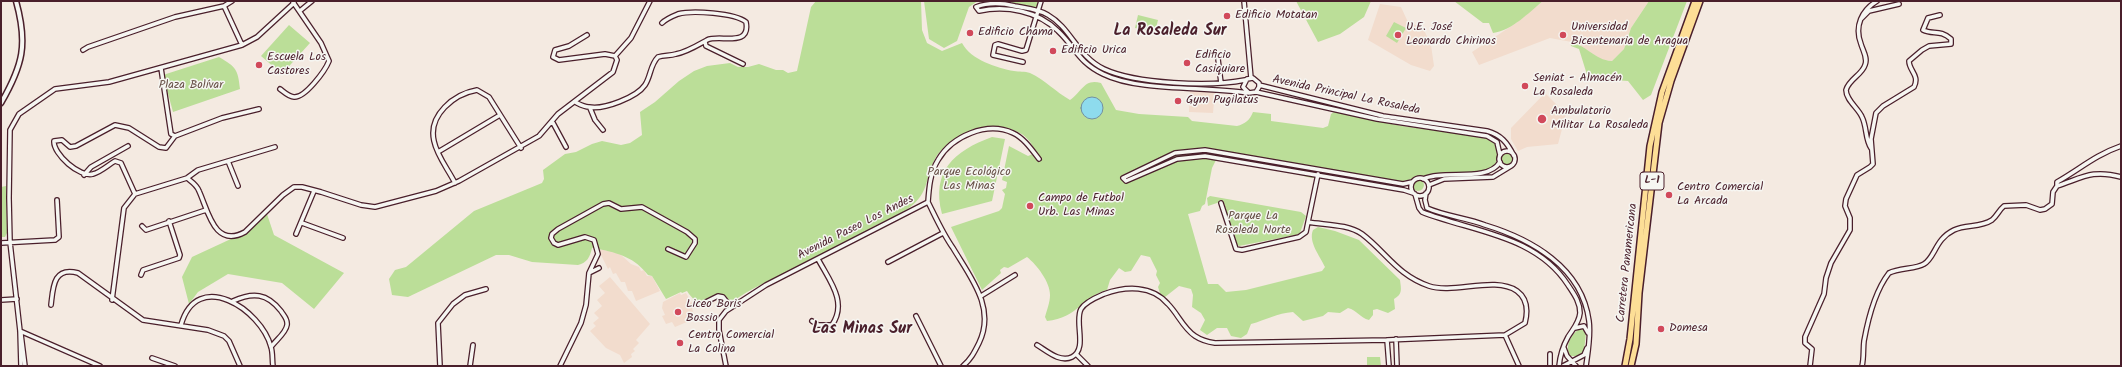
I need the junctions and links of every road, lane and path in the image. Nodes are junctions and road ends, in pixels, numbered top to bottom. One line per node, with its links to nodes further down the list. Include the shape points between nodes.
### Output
1 (16, 1): 34 (street, via 21,26 21,61 14,81)
2 (232, 1): 12 (street)
3 (312, 1): 13 (street)
4 (650, 1): 22 (street, via 631,38)
5 (1041, 1): 14 (street)
6 (1244, 1): 27 (street)
7 (1695, 1): 142 (main road, Carretera Panamericana / L-1, via 1662,92 1650,146 1628,356)
8 (1700, 1): 143 (main road, Carretera Panamericana / L-1, via 1671,81 1659,123)
9 (1877, 1): 16 (street, via 1863,12)
10 (293, 2): 13 (street); 20 (street, via 258,37)
11 (1899, 4): 16 (street, via 1869,11)
12 (224, 6): 20 (street); 21 (street, via 175,17)
13 (301, 10): 31 (street, via 329,61 315,82 301,96 293,97)
14 (1038, 14): 14 (street, via 998,3 976,7 979,11 998,8); 24 (street, via 1024,51 995,45 993,54); 29 (street, via 1048,15 1061,26 1084,56 1105,69 1132,78); 33 (street, via 1058,30 1082,61 1090,68 1110,77 1149,85)
15 (1940, 15): 47 (street, via 1928,18 1923,30 1941,33 1952,42 1948,45 1929,46 1909,61 1916,74 1916,83 1912,89 1878,110 1872,132)
16 (1860, 21): 47 (street, via 1858,36 1866,62 1861,72 1847,86 1846,94 1865,123)
17 (662, 23): 19 (street, via 688,12 736,16 746,22 747,29 744,34 730,39)
18 (587, 35): 22 (street, via 555,50 553,57 559,60 605,54)
19 (706, 42): 25 (street, via 706,46); 36 (street, via 681,53 658,57 646,84 634,96)
20 (242, 45): 26 (street)
21 (83, 50)
22 (615, 56): 35 (street, via 617,60 613,72)
23 (1218, 59): 29 (street)
24 (1023, 62)
25 (742, 64)
26 (161, 68): 41 (street, via 171,134); 86 (street, via 109,82 55,89 19,114 10,130)
27 (1251, 78): 28 (street); 30 (street)
28 (1245, 80): 29 (street); 33 (street, via 1243,87)
29 (1221, 84)
30 (1259, 85): 32 (street); 51 (street, Avenida Principal La Rosaleda, via 1384,116 1486,131 1501,137)
31 (280, 89)
32 (1256, 92): 33 (street); 50 (street, Avenida Principal La Rosaleda, via 1377,119 1487,136 1497,142)
33 (1247, 93)
34 (1, 101)
35 (574, 102): 36 (street); 39 (street)
36 (590, 108): 40 (street)
37 (259, 109): 41 (street, via 222,118)
38 (500, 115): 46 (street); 48 (street); 48 (street, via 489,97 477,90 458,97 442,108 437,116 434,141)
39 (552, 121): 45 (street); 46 (street, via 539,136)
40 (603, 130)
41 (175, 136): 58 (street, via 166,148 159,147 137,132 115,125 76,146 70,147 62,140 54,141 54,146 61,156)
42 (128, 146): 58 (street, via 91,167)
43 (2121, 146): 68 (street, via 2107,150 2086,162 2057,182)
44 (275, 147): 54 (street)
45 (566, 147)
46 (521, 148): 65 (street)
47 (1871, 149): 144 (street, via 1873,164 1857,175 1846,199 1850,230 1831,263 1824,294 1805,337 1805,343 1812,349)
48 (438, 152): 65 (street)
49 (1231, 155): 53 (street); 53 (street, via 1205,150 1175,153 1123,179 1126,181 1177,159 1188,157 1205,156); 57 (street)
50 (1500, 155): 51 (street, via 1507,151); 55 (street)
51 (1514, 156): 56 (street)
52 (1039, 159): 75 (street, via 1029,146 1014,134 994,129 970,134 951,146 938,160 929,185)
53 (1230, 160): 59 (street)
54 (228, 161): 61 (street, via 198,170); 66 (street)
55 (1500, 162): 56 (street, via 1503,166); 62 (street, via 1482,173)
56 (1511, 166): 69 (street, via 1493,177 1440,180 1429,185)
57 (1319, 171): 59 (street); 63 (street)
58 (84, 175): 72 (street, via 93,174 115,161 120,163)
59 (1318, 176): 67 (street); 79 (street)
60 (2121, 177): 68 (street, via 2087,174)
61 (187, 178): 72 (street); 77 (street, via 197,187)
62 (1423, 178): 64 (street); 69 (street)
63 (1383, 181): 64 (street, via 1404,184); 67 (street)
64 (1412, 182): 73 (street)
65 (455, 183): 70 (street, via 436,191 375,207 347,202)
66 (238, 186)
67 (1383, 186): 73 (street)
68 (2056, 186): 145 (street, via 2052,204 2045,209 2018,204 2004,206 1990,221 1954,230 1948,234 1939,241 1924,265 1900,268 1889,273 1869,317)
69 (1429, 188): 71 (street)
70 (314, 191): 77 (street, via 302,187 289,190 240,234 229,235 221,232 212,225); 80 (street)
71 (1426, 193): 73 (street, via 1421,196); 109 (street, via 1424,200 1427,208 1487,225 1549,254 1572,280 1584,300)
72 (134, 194): 98 (street, via 124,208)
73 (1414, 194): 106 (street, via 1422,212 1485,231 1532,250 1545,259 1567,283 1578,302 1580,314)
74 (57, 200): 86 (street, via 59,237 55,240)
75 (928, 202): 82 (street, Avenida Paseo Los Andes); 88 (street, Avenida Paseo Los Andes)
76 (1221, 203): 79 (street, via 1234,247 1239,250 1299,237 1306,232)
77 (206, 210): 78 (street)
78 (169, 221): 81 (street, via 146,230); 92 (street, via 180,258 143,270)
79 (1308, 222): 108 (street, via 1362,234 1394,266 1428,286 1440,288 1498,285 1516,290 1523,296 1527,315 1525,323)
80 (302, 223): 83 (street); 84 (street)
81 (142, 226)
82 (943, 233): 89 (street); 95 (street, Avenida Paseo Los Andes)
83 (296, 234)
84 (343, 238)
85 (1, 242): 86 (street)
86 (10, 242): 96 (street)
87 (668, 249): 91 (street, via 686,257 695,239 642,207 621,210 609,203 603,204 558,229 551,238 558,244 586,237 594,240 598,254)
88 (818, 259): 102 (street, Avenida Paseo Los Andes, via 766,285); 104 (street, via 839,299 832,326 818,325)
89 (888, 262)
90 (600, 268): 91 (street)
91 (589, 273): 129 (street, via 586,305 581,323)
92 (141, 275)
93 (1015, 275): 95 (street)
94 (486, 289): 127 (street, via 461,298 438,323)
95 (981, 296): 132 (street, Avenida Paseo Los Andes, via 985,313 982,336 971,358)
96 (17, 299): 97 (street); 107 (street)
97 (1, 300)
98 (112, 300): 101 (street, via 78,274 68,272 56,280); 105 (street, via 143,320)
99 (233, 302): 105 (street, via 210,296 204,297 191,305); 116 (street, via 255,320); 116 (street, via 244,296 258,295 275,303 288,323 285,331)
100 (706, 302): 102 (street, via 718,296 723,297)
101 (51, 305)
102 (731, 307): 130 (street, Avenida Paseo Los Andes, via 719,320)
103 (916, 316): 131 (street)
104 (812, 321)
105 (181, 325): 125 (street, via 224,336 229,341)
106 (1574, 329): 109 (street, via 1584,326); 114 (street)
107 (20, 331): 121 (street); 122 (street); 123 (street)
108 (1505, 335): 110 (street); 136 (street)
109 (1590, 338): 115 (street)
110 (1396, 339): 111 (street); 135 (street)
111 (1387, 340): 117 (street, via 1215,343 1189,332 1158,294 1132,288 1104,294 1081,308 1078,317 1080,343); 134 (street)
112 (473, 345): 128 (street)
113 (1037, 345): 117 (street, via 1059,358 1070,358)
114 (1564, 345): 120 (street); 138 (street)
115 (1589, 346): 120 (street, via 1584,355); 141 (street)
116 (271, 347): 126 (street)
117 (1076, 354): 133 (street)
118 (1550, 354): 137 (street)
119 (152, 358): 124 (street)
120 (1572, 361): 139 (street); 140 (street)
121 (21, 366)
122 (25, 366)
123 (100, 366)
124 (173, 366)
125 (240, 366)
126 (273, 366)
127 (440, 366)
128 (470, 366)
129 (560, 366)
130 (726, 366)
131 (941, 366)
132 (963, 366)
133 (1088, 366)
134 (1389, 366)
135 (1397, 366)
136 (1519, 366)
137 (1550, 366)
138 (1559, 366)
139 (1563, 366)
140 (1576, 366)
141 (1586, 366)
142 (1624, 366)
143 (1632, 366)
144 (1810, 366)
145 (1862, 366)

